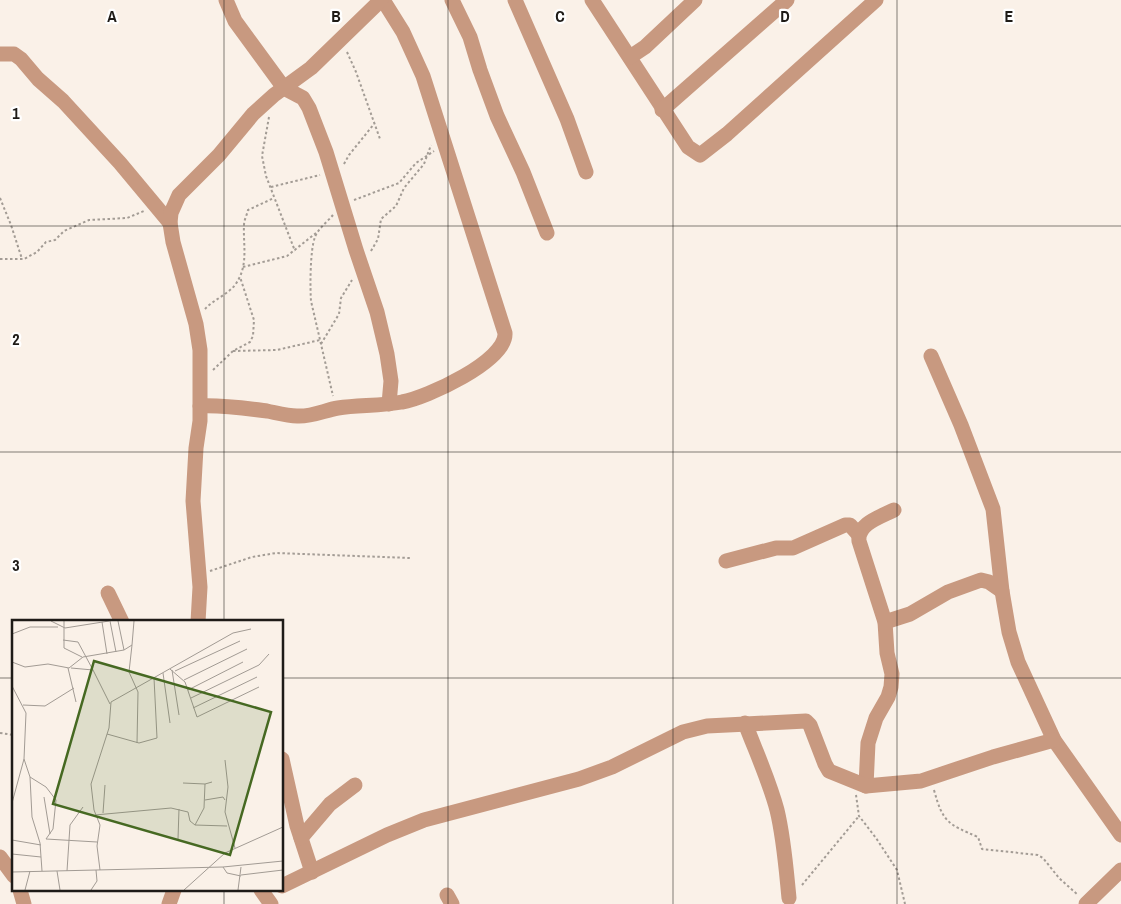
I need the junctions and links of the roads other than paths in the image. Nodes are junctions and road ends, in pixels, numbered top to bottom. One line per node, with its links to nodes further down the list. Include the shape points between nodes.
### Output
1 (226, 0): 11 (street, via 235,21)
2 (382, 0): 11 (street, via 311,68); 17 (street, via 403,32 423,76 504,333 500,349 460,379 422,396)
3 (452, 0): 15 (street)
4 (515, 0): 13 (street, via 567,119)
5 (695, 0): 10 (street, via 645,47)
6 (787, 0): 12 (street)
7 (876, 0): 12 (street, via 702,154 698,155 688,147)
8 (600, 3): 10 (street)
9 (3, 51): 14 (street, via 21,59 63,102)
10 (630, 56): 12 (street)
11 (279, 91): 14 (street, via 253,114 219,155 179,195 173,205); 17 (street, via 298,94 306,102 326,152 377,312 391,381)
12 (662, 110)
13 (586, 172)
14 (170, 223): 18 (street, via 196,324 200,350)
15 (547, 233)
16 (931, 356): 22 (street, via 993,509)
17 (389, 404): 18 (street, via 336,408 296,416 226,405)
18 (200, 406): 25 (street, via 193,501 199,576)
19 (894, 510): 20 (street, via 862,527)
20 (858, 534): 21 (street, via 850,524 845,525 793,548 776,548); 26 (street)
21 (726, 562)
22 (1002, 591): 26 (street, via 981,580 948,592 910,614); 28 (street, via 1018,662)
23 (108, 593): 24 (street)
24 (121, 620)
25 (198, 620)
26 (885, 622): 31 (street, via 892,681 868,743)
27 (745, 723): 31 (street, via 806,721 829,771); 36 (street, via 695,728 579,779 424,820); 40 (street, via 777,812)
28 (1054, 740): 31 (street, via 930,778 907,783); 32 (street)
29 (284, 767): 33 (street)
30 (355, 785): 33 (street, via 330,804)
31 (861, 785)
32 (1121, 834)
33 (301, 838): 36 (street)
34 (0, 856): 37 (street)
35 (1121, 870): 41 (street)
36 (312, 872): 38 (street)
37 (12, 873)
38 (284, 885)
39 (173, 892): 42 (street)
40 (788, 898)
41 (1086, 903)
42 (169, 904)

